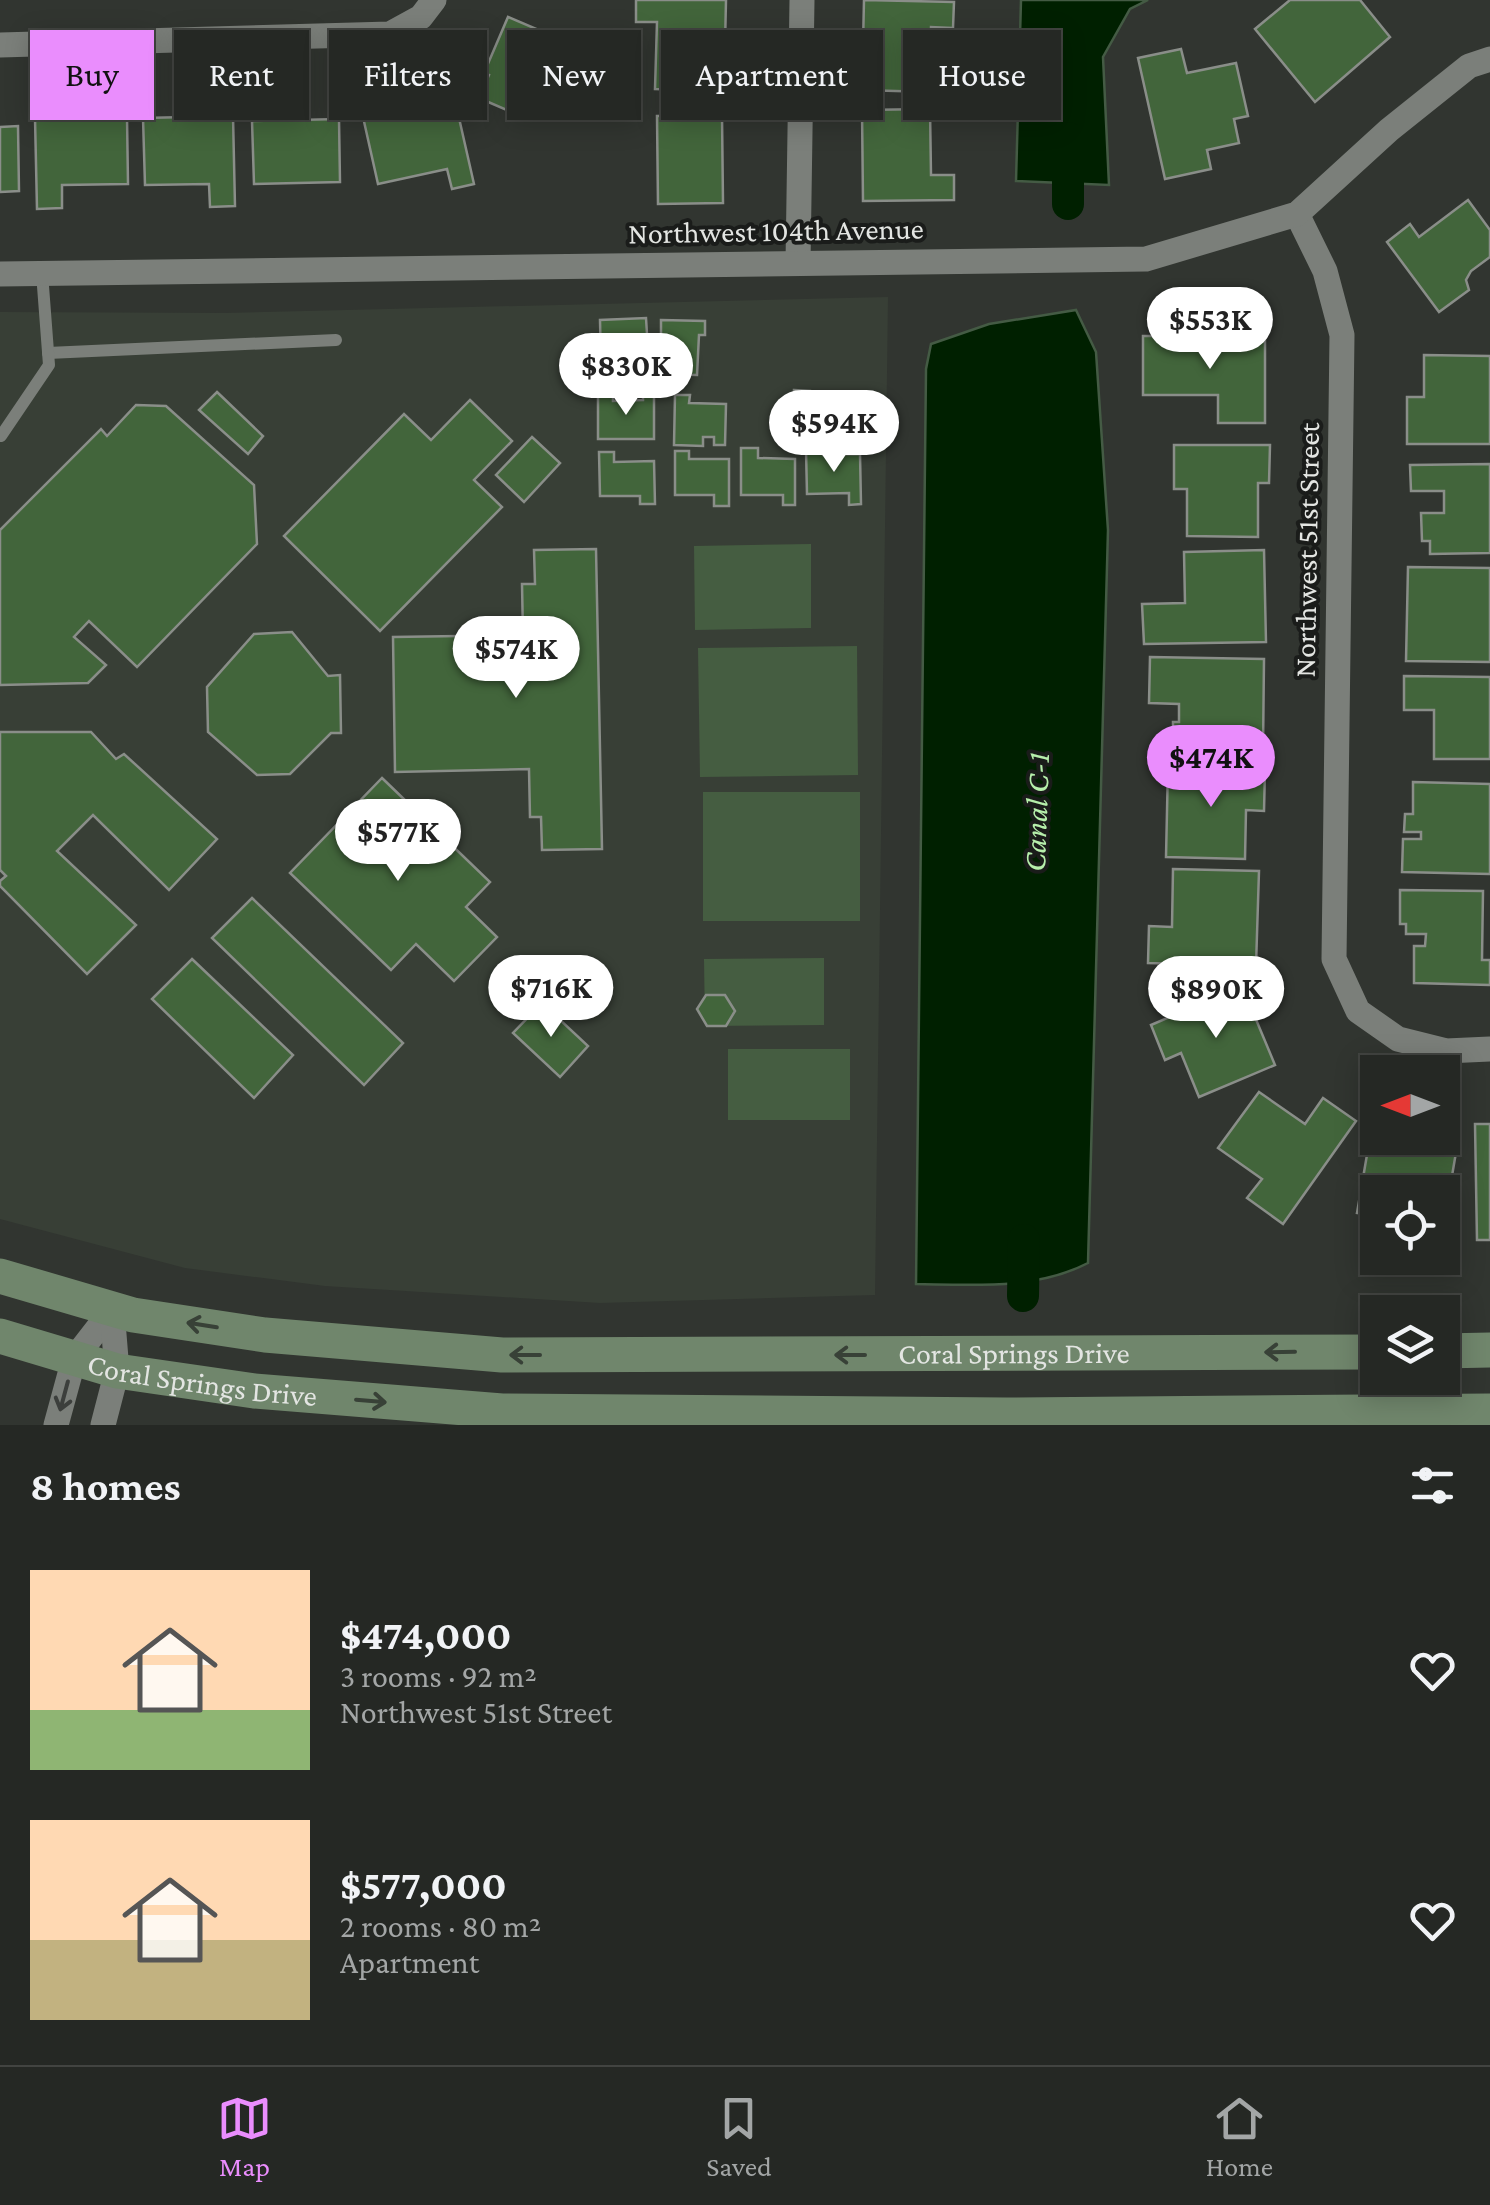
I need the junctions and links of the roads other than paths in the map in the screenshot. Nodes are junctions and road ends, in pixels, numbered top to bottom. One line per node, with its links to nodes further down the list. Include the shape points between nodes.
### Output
1 (802, 0): 6 (street)
2 (428, 9): 3 (street, via 390,34)
3 (0, 45)
4 (1490, 58): 5 (street, Northwest 104th Avenue, via 1470,66 1390,130)
5 (1298, 214): 6 (street, Northwest 104th Avenue, via 1146,259); 12 (street, Northwest 51st Street, via 1326,271 1342,335 1334,958 1358,1010 1398,1039 1446,1051)
6 (798, 263): 7 (street, Northwest 104th Avenue)
7 (42, 273): 8 (street, Northwest 104th Avenue); 10 (lane)
8 (0, 274)
9 (336, 340): 10 (lane)
10 (48, 353): 11 (lane, via 49,365)
11 (2, 436)
12 (1490, 1048)
13 (0, 1276): 14 (main road, Coral Springs Drive)
14 (112, 1310): 18 (main road, Coral Springs Drive, one-way to 14, via 502,1355 266,1335); 19 (street); 20 (street)
15 (0, 1336): 19 (main road, Coral Springs Drive)
16 (1490, 1350): 17 (main road)
17 (1460, 1351)
18 (1360, 1352)
19 (74, 1359): 20 (main road, Coral Springs Drive); 22 (street, one-way to 22)
20 (117, 1371): 21 (main road, Coral Springs Drive, one-way to 21, via 254,1391 502,1411); 23 (street)
21 (1490, 1411)
22 (56, 1425)
23 (103, 1425)

